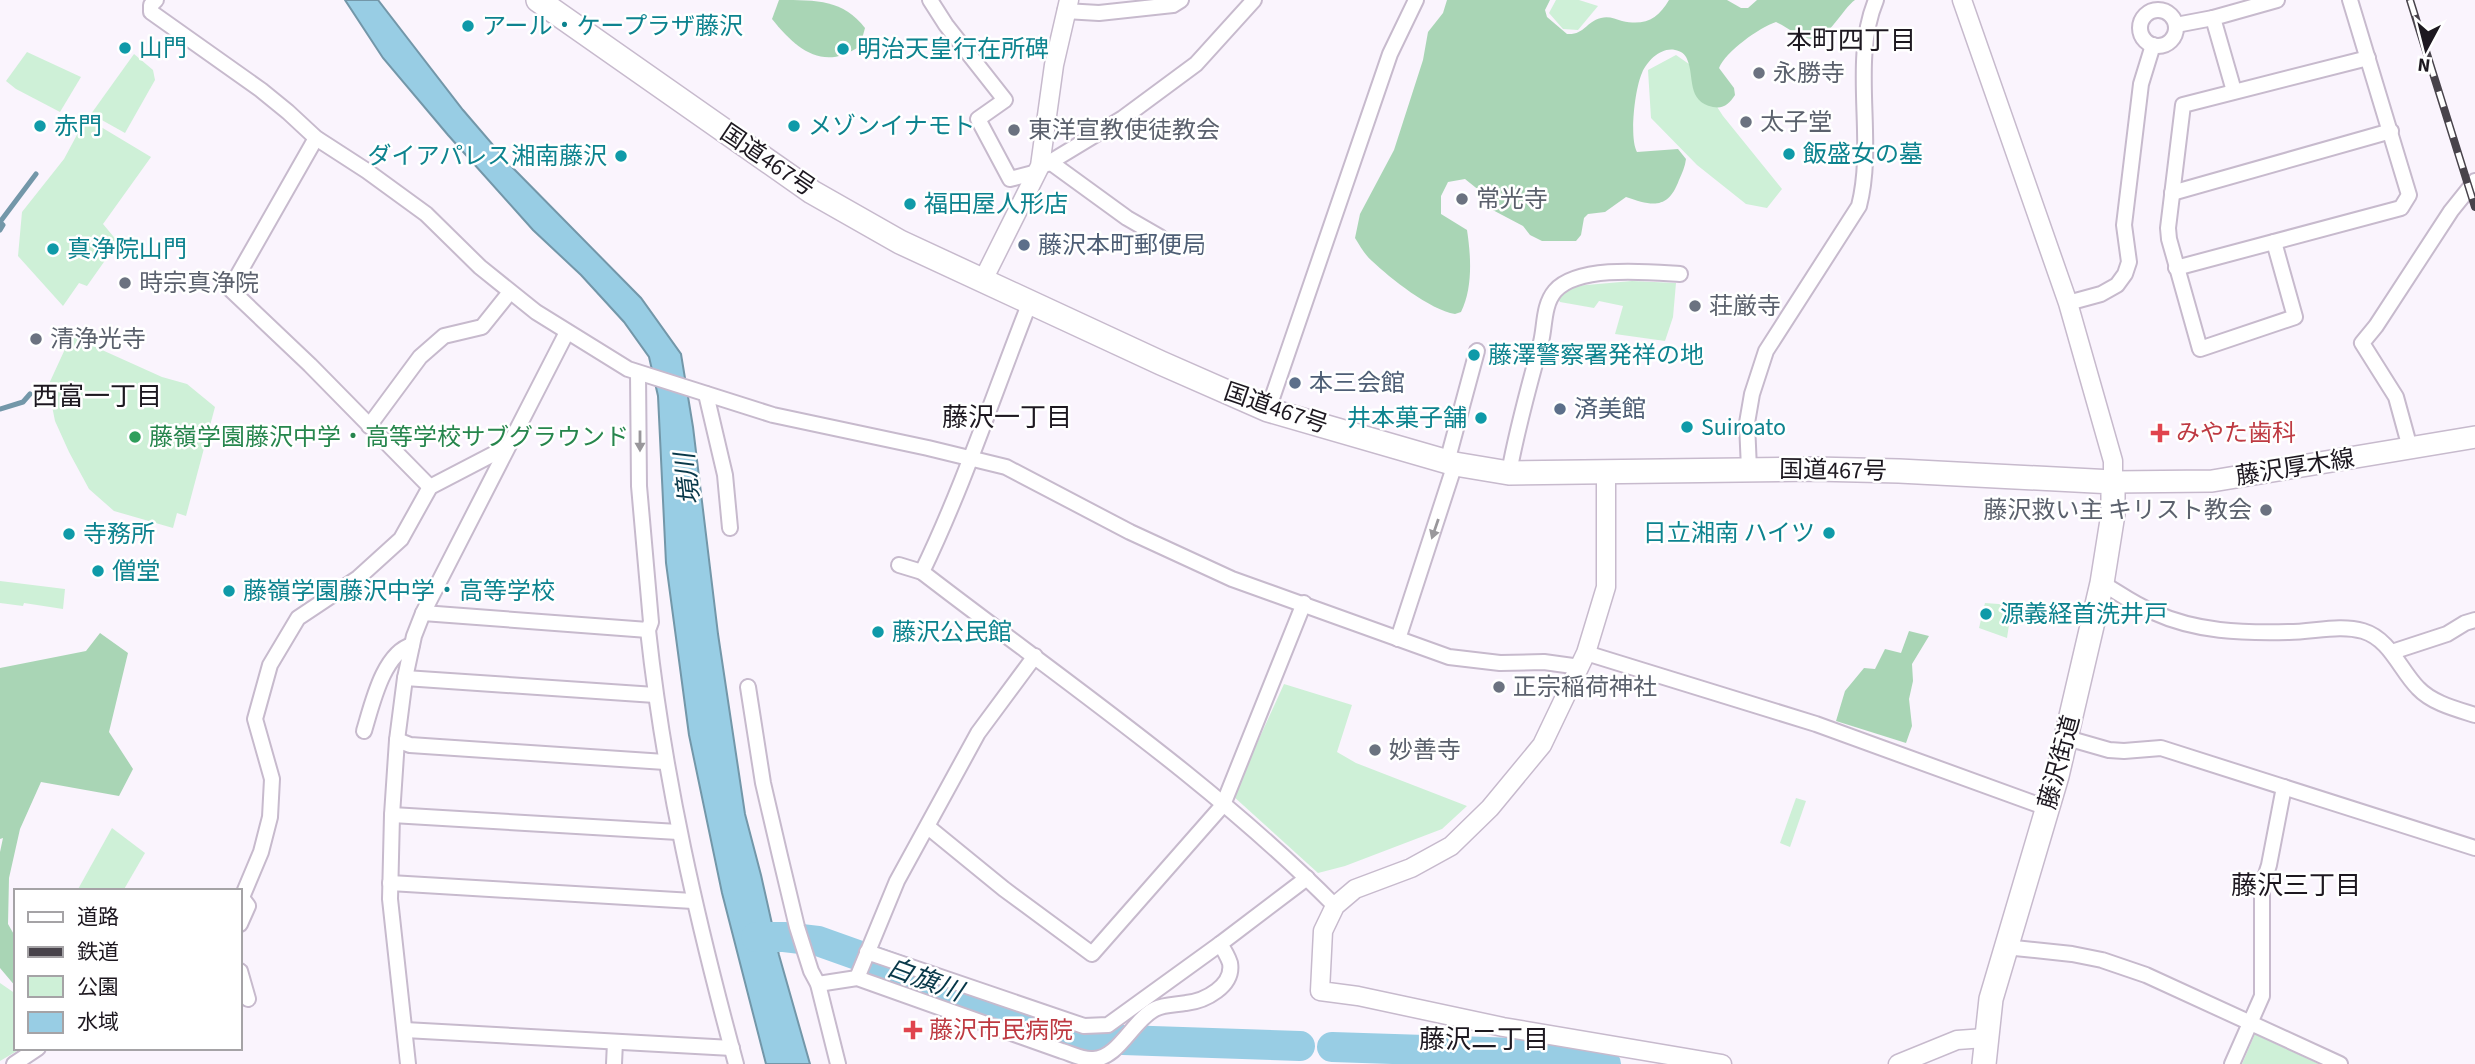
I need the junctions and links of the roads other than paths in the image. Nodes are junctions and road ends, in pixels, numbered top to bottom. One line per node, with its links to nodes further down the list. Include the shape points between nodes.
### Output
1 (538, 0): 27 (highway, 国道467号, via 812,192 900,242)
2 (930, 0): 20 (street, via 1005,100 978,119 1010,179)
3 (1181, 0): 11 (street, via 1173,5 1098,13)
4 (1254, 0): 20 (street, via 1196,64 1123,118)
5 (1416, 0): 35 (street, via 1391,54)
6 (1876, 0): 42 (street, via 1865,47 1859,205 1766,351 1747,423)
7 (1962, 0): 30 (street)
8 (2277, 0): 13 (street)
9 (2350, 0): 16 (street)
10 (154, 3): 19 (street, via 151,12 261,90)
11 (1067, 5): 20 (street, via 1054,65)
12 (2166, 6): 14 (street); 15 (street, via 2148,13 2141,22 2144,38)
13 (2213, 18): 14 (street); 17 (street)
14 (2176, 25): 15 (street, via 2170,41)
15 (2153, 45): 30 (street, via 2140,84 2124,225 2129,262 2117,285)
16 (2368, 58): 17 (street); 18 (street)
17 (2234, 91): 22 (street, via 2183,104)
18 (2391, 131): 22 (street); 24 (street, via 2409,195 2401,208)
19 (316, 138): 28 (street, via 426,214); 36 (street, via 230,289)
20 (1042, 166): 23 (street); 27 (street)
21 (2475, 181): 39 (street, via 2362,343 2396,397)
22 (2172, 193): 25 (street, via 2168,228)
23 (1160, 237)
24 (2274, 242): 25 (street); 25 (street, via 2295,317 2200,349)
25 (2176, 268)
26 (1679, 274): 44 (street, via 1590,276 1553,292)
27 (983, 280): 29 (highway, 国道467号)
28 (510, 292): 31 (street); 36 (street, via 482,327 444,336 420,357)
29 (1030, 302): 35 (highway, 国道467号); 40 (street)
30 (2068, 303): 45 (street, via 2113,461)
31 (567, 332): 33 (street); 38 (street)
32 (1477, 351): 41 (street)
33 (638, 373): 34 (street); 54 (street, one-way to 54)
34 (701, 392): 40 (street, via 773,415); 47 (street, via 725,475)
35 (1268, 410): 41 (highway, 国道467号)
36 (369, 426): 46 (street)
37 (2475, 437): 39 (main road, 藤沢厚木線)
38 (507, 447): 46 (street); 52 (street)
39 (2410, 448): 45 (main road, 藤沢厚木線, via 2212,481)
40 (972, 458): 49 (street); 51 (street, via 1024,475 1232,579)
41 (1451, 463): 44 (highway, 国道467号); 55 (street, one-way to 55)
42 (1749, 469): 43 (highway, 国道467号); 45 (highway, 国道467号)
43 (1606, 472): 44 (highway, 国道467号); 59 (street, via 1606,587)
44 (1509, 473)
45 (2113, 482): 50 (highway, 藤沢街道)
46 (430, 487): 77 (street, via 401,539 358,578 298,618 270,665 255,719 272,779 270,817)
47 (730, 528)
48 (899, 565): 49 (street)
49 (922, 572): 58 (street)
50 (2102, 583): 57 (street, via 2151,612 2209,630 2363,631); 65 (highway, 藤沢街道)
51 (1304, 603): 55 (street); 69 (street)
52 (423, 613): 54 (street); 56 (street)
53 (2475, 620): 57 (street)
54 (648, 630): 62 (street)
55 (1398, 639): 59 (street, via 1466,661)
56 (412, 645): 60 (street); 64 (street, via 396,653 377,687)
57 (2392, 652): 63 (street, via 2420,691 2450,708)
58 (1035, 656): 69 (street); 72 (street, via 978,733)
59 (1583, 660): 70 (street, via 1816,724); 80 (street, via 1542,745 1490,808 1451,846 1411,868 1355,889)
60 (405, 678): 62 (street); 66 (street)
61 (748, 687): 87 (street, via 763,783 797,927)
62 (655, 695): 67 (street)
63 (2475, 715)
64 (364, 731)
65 (2067, 738): 68 (street, via 2109,750 2161,748); 70 (highway, 藤沢街道)
66 (397, 740): 67 (street, via 410,746); 71 (street)
67 (665, 762): 73 (street)
68 (2284, 786): 74 (street); 89 (street, via 2262,887 2262,996)
69 (1223, 805): 72 (street, via 1092,954); 75 (street)
70 (2047, 808): 83 (highway, 藤沢街道)
71 (392, 815): 73 (street); 76 (street)
72 (928, 827): 84 (street, via 897,881)
73 (678, 832): 79 (street)
74 (2475, 848)
75 (1307, 878): 80 (street); 82 (street)
76 (390, 883): 79 (street); 90 (street)
77 (242, 898)
78 (242, 901): 81 (street, via 248,906)
79 (693, 901): 93 (street)
80 (1335, 906): 100 (street, via 1324,931 1320,991)
81 (242, 920)
82 (1220, 944): 84 (street, via 1108,1025 1084,1026); 86 (street, via 1230,972 1219,989 1199,1001 1157,1007 1115,1049 1093,1059)
83 (2005, 947): 89 (street, via 2102,960 2147,975); 91 (highway, 藤沢街道)
84 (867, 952): 86 (street)
85 (242, 978): 88 (street)
86 (857, 978): 87 (street)
87 (818, 984): 99 (street)
88 (248, 999)
89 (2250, 1023): 103 (street); 104 (street)
90 (405, 1030): 92 (street); 96 (street)
91 (1985, 1038): 101 (street, via 1957,1040); 102 (highway, 藤沢街道)
92 (615, 1041): 93 (street); 97 (street)
93 (732, 1048): 98 (street)
94 (35, 1050): 95 (street)
95 (14, 1064)
96 (408, 1064)
97 (614, 1064)
98 (736, 1064)
99 (838, 1064)
100 (1722, 1064)
101 (1898, 1064)
102 (1983, 1064)
103 (2232, 1064)
104 (2340, 1064)

